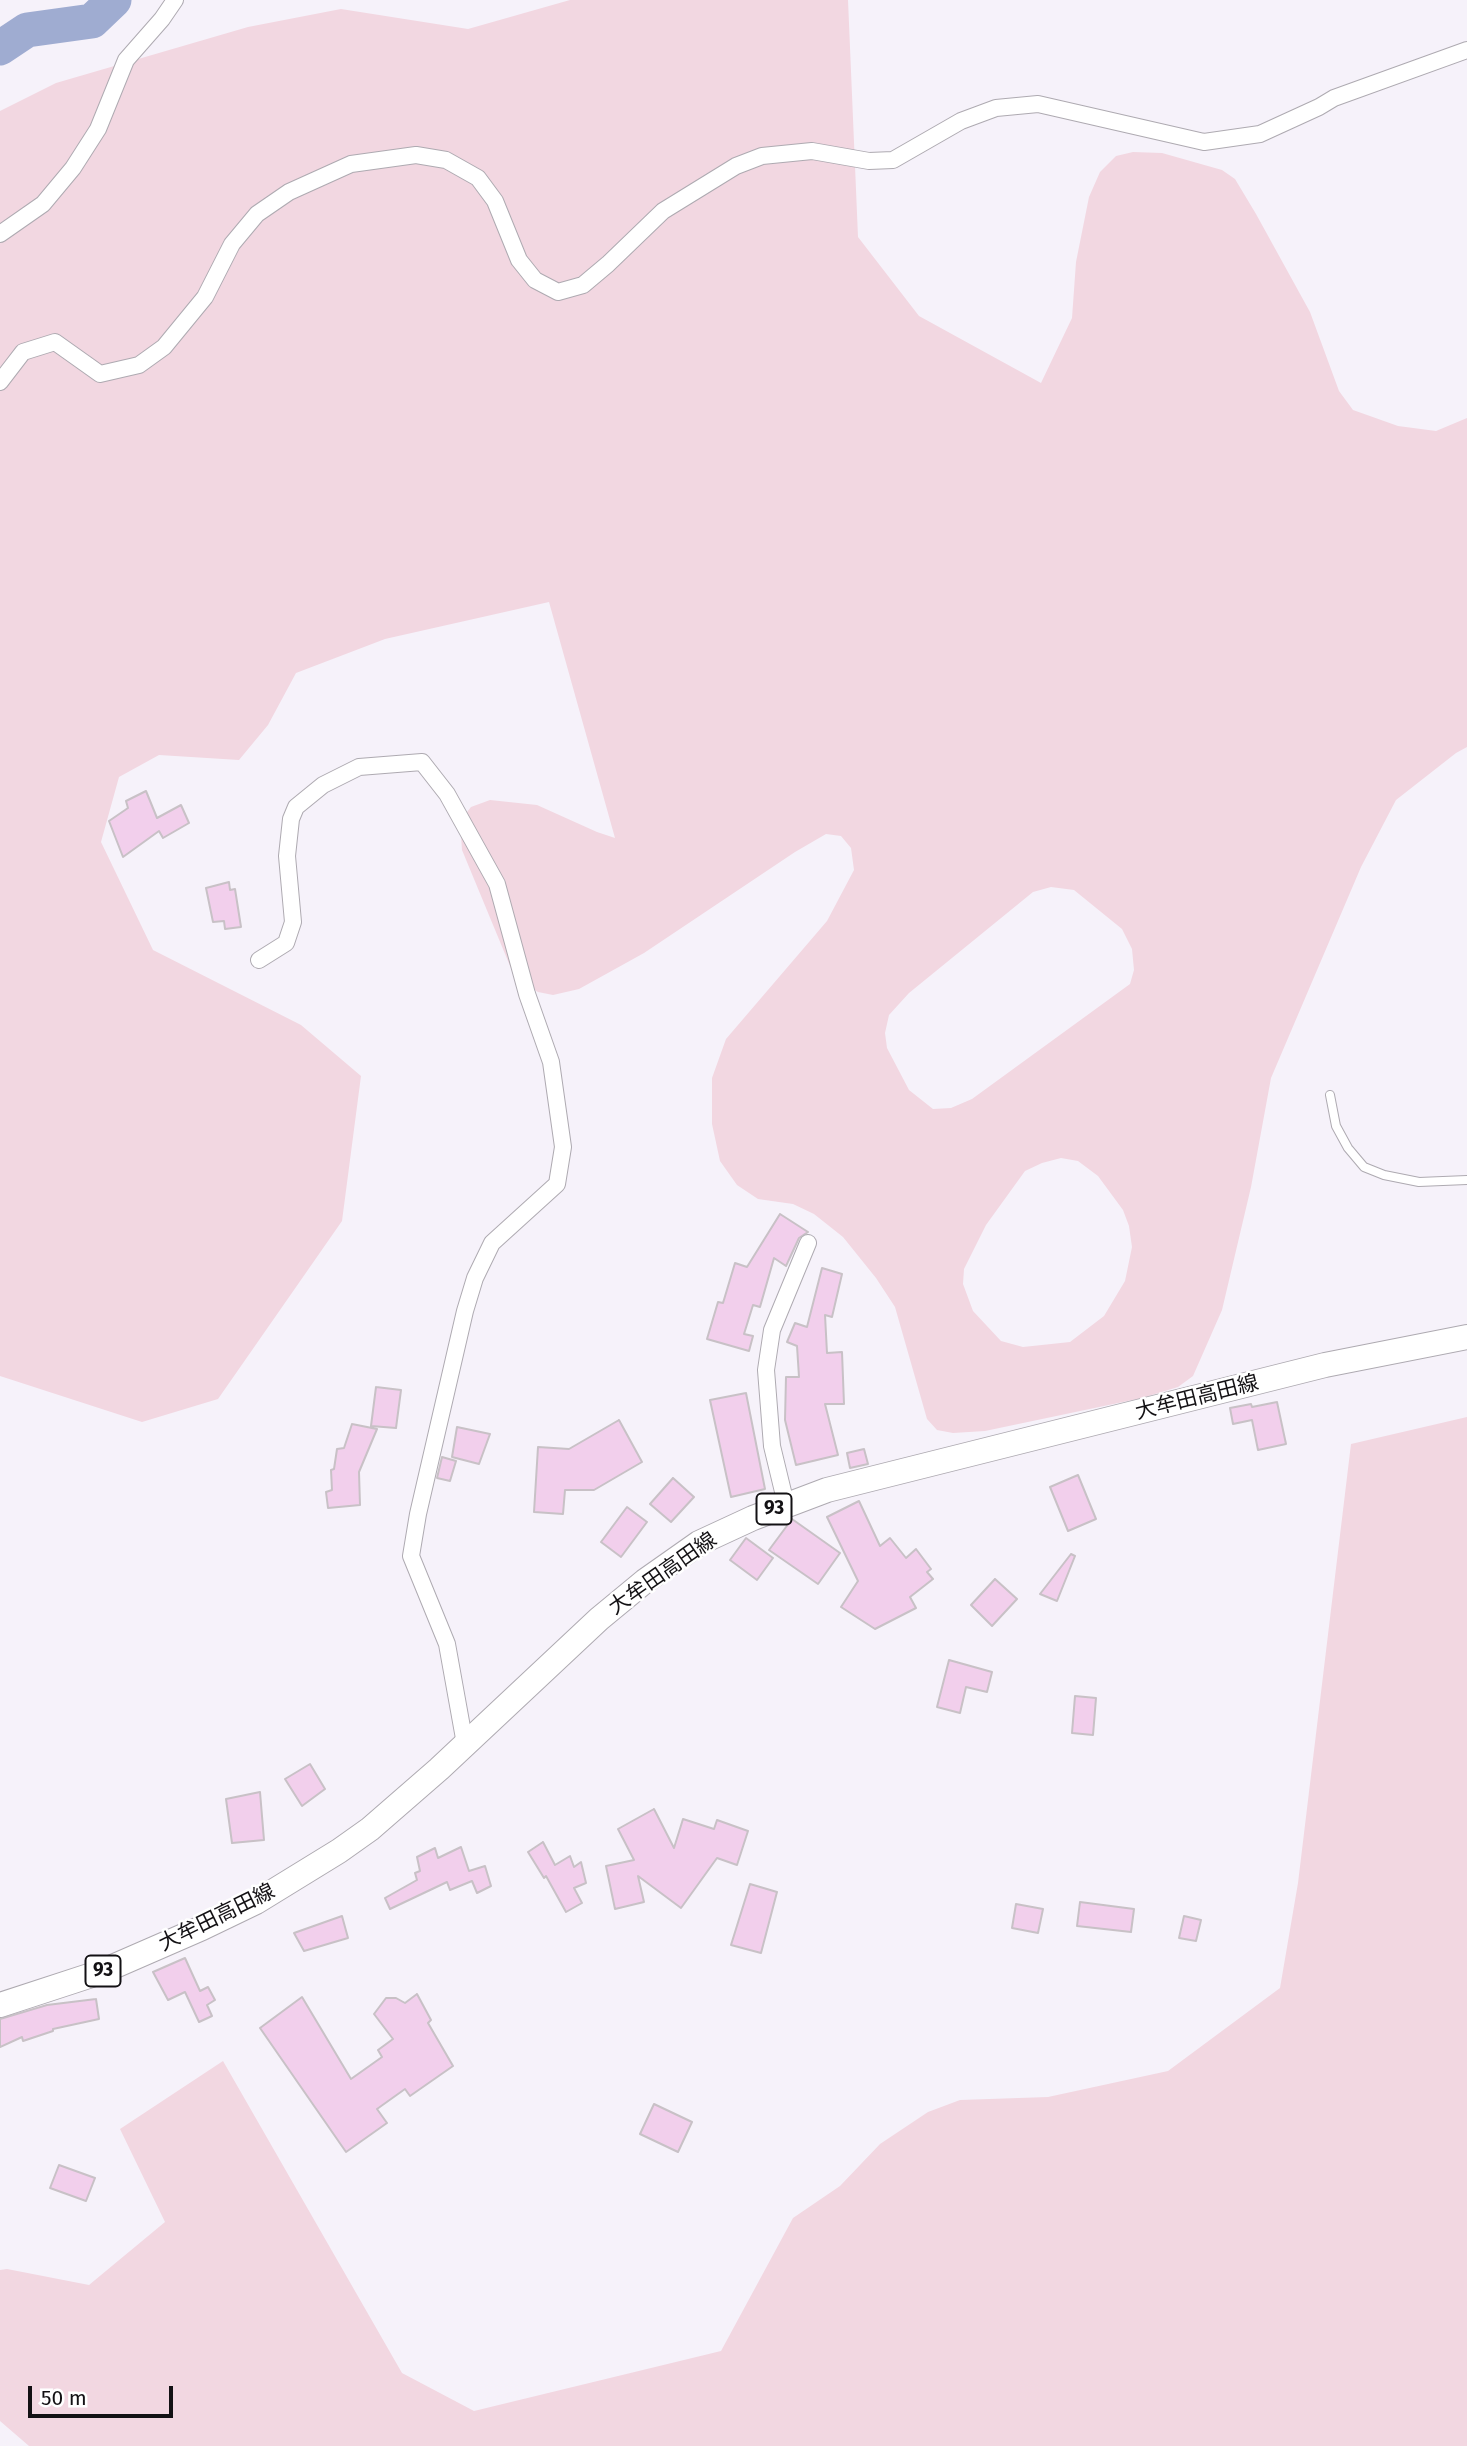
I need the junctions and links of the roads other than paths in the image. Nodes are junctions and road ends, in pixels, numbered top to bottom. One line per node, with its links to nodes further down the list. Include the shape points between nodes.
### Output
1 (175, 0): 3 (street, via 126,60 98,129 73,169 43,204)
2 (1467, 50): 4 (street, via 1334,98 1261,134 1204,142 1038,104 996,108 961,121 892,160 869,162 812,151 762,156 736,166 663,211 583,285 558,292 535,280 519,260 495,201 478,178 446,160 416,155 351,164 289,192 257,214 232,244 205,297 164,347 139,365 100,374 55,342 23,352)
3 (0, 234)
4 (0, 382)
5 (259, 960): 11 (street, via 286,943 293,922 287,856 296,807 323,785 359,767 422,762 447,794 497,884 551,1062 563,1147 557,1184 492,1243 475,1278 411,1556 447,1644)
6 (1330, 1095): 7 (lane, via 1336,1126 1364,1167 1419,1182)
7 (1467, 1180)
8 (808, 1242): 10 (street, via 772,1330 766,1370 772,1446)
9 (1467, 1337): 10 (main road, 大牟田高田線 / 93, via 1325,1364)
10 (786, 1504): 11 (main road, 大牟田高田線 / 93, via 699,1543 645,1581)
11 (465, 1744): 12 (main road, 大牟田高田線 / 93, via 370,1829 256,1902 101,1972)
12 (0, 2005)

